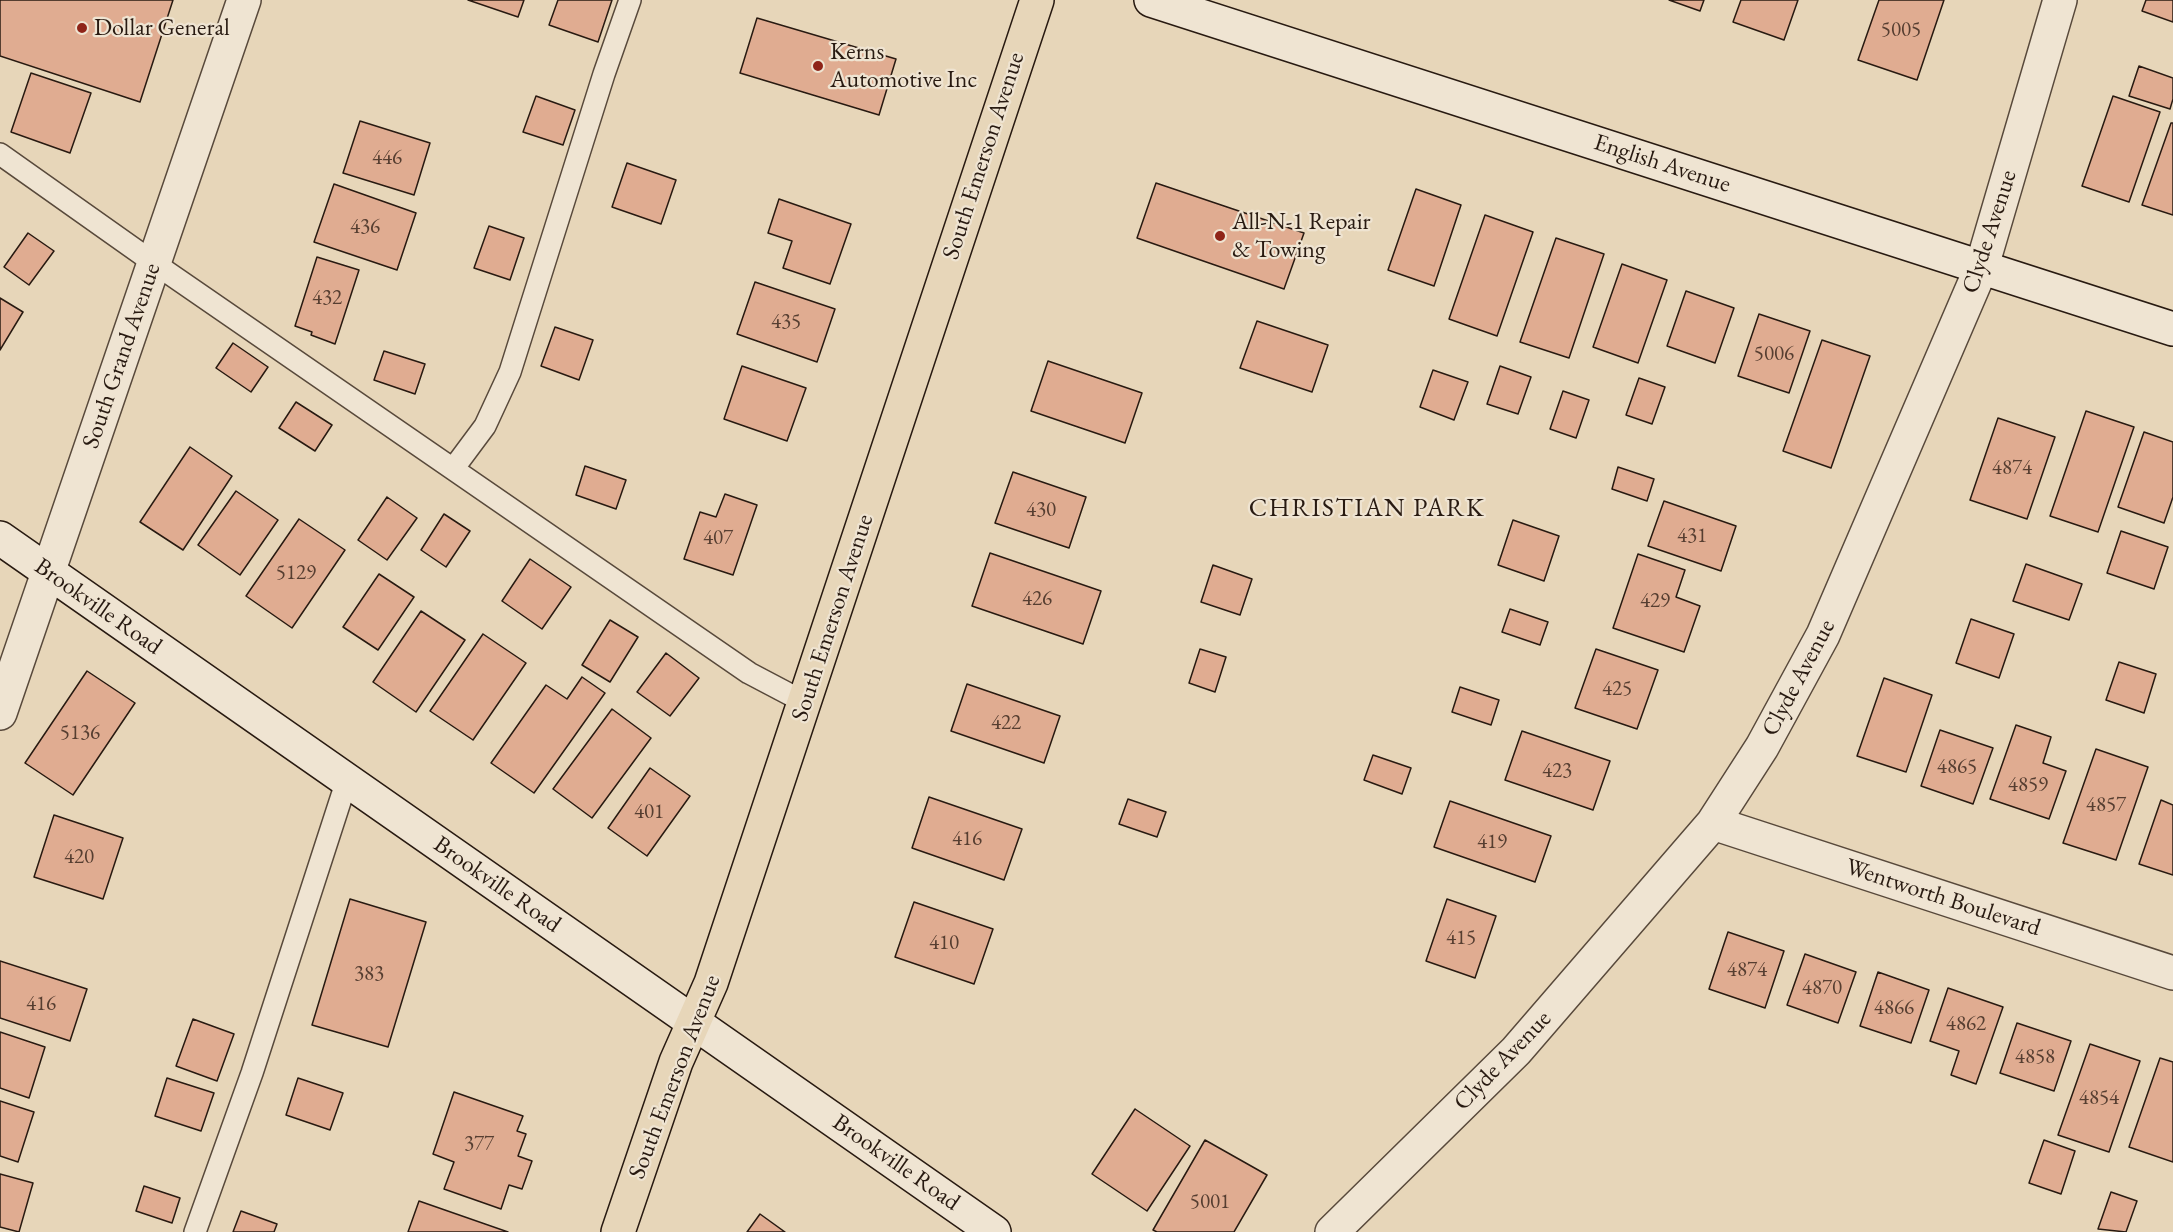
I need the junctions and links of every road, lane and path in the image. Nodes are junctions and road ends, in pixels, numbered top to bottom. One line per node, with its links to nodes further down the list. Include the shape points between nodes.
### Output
1 (244, 0): 7 (street, South Grand Avenue)
2 (630, 0): 10 (lane, via 510,372 486,426)
3 (1037, 0): 13 (main road, South Emerson Avenue)
4 (1150, 0): 8 (street, English Avenue)
5 (2061, 0): 8 (street, Clyde Avenue)
6 (0, 154): 7 (lane)
7 (154, 263): 10 (lane); 12 (street, South Grand Avenue)
8 (1982, 267): 9 (street, English Avenue); 16 (street, Clyde Avenue, via 1822,635 1780,716)
9 (2173, 329)
10 (453, 469): 13 (lane, via 749,673)
11 (0, 538): 12 (street, Brookville Road)
12 (47, 572): 14 (street, South Grand Avenue); 15 (street, Brookville Road)
13 (806, 703): 18 (main road, South Emerson Avenue)
14 (0, 713)
15 (347, 780): 18 (street, Brookville Road); 19 (lane, via 252,1072)
16 (1713, 823): 17 (street, Wentworth Boulevard); 22 (street, Clyde Avenue, via 1516,1051)
17 (2173, 973)
18 (695, 1022): 20 (main road, South Emerson Avenue, via 676,1062); 21 (street, Brookville Road)
19 (195, 1232)
20 (618, 1232)
21 (994, 1232)
22 (1332, 1232)

